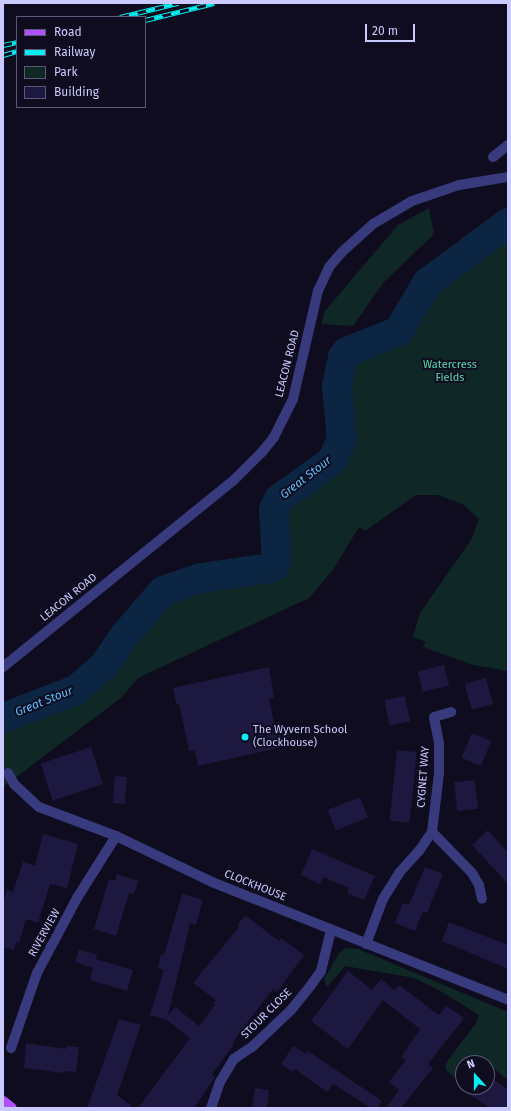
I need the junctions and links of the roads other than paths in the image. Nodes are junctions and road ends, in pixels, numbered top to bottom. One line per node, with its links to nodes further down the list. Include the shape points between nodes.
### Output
1 (508, 145): 2 (street)
2 (493, 158)
3 (508, 177): 4 (street, LEACON ROAD, via 459,185 412,201 373,224 342,252 329,267 318,291 292,399 277,431 262,452 234,480)
4 (3, 667)
5 (451, 712): 7 (street, CYGNET WAY, via 434,716 439,743 439,773)
6 (8, 773): 8 (street, CLOCKHOUSE, via 14,784 39,807)
7 (432, 832): 9 (street, via 472,873 479,885); 11 (street, CYGNET WAY, via 419,852 399,873 383,899)
8 (116, 836): 10 (street, CLOCKHOUSE, via 212,882); 13 (street, RIVERVIEW, via 78,898 37,974)
9 (482, 899)
10 (331, 930): 11 (street, CLOCKHOUSE); 16 (street, STOUR CLOSE, via 321,971 291,1010 252,1047 234,1059 220,1082)
11 (366, 944): 12 (street, CLOCKHOUSE)
12 (508, 1000)
13 (11, 1048)
14 (3, 1101): 15 (main road)
15 (12, 1108)
16 (211, 1108)

